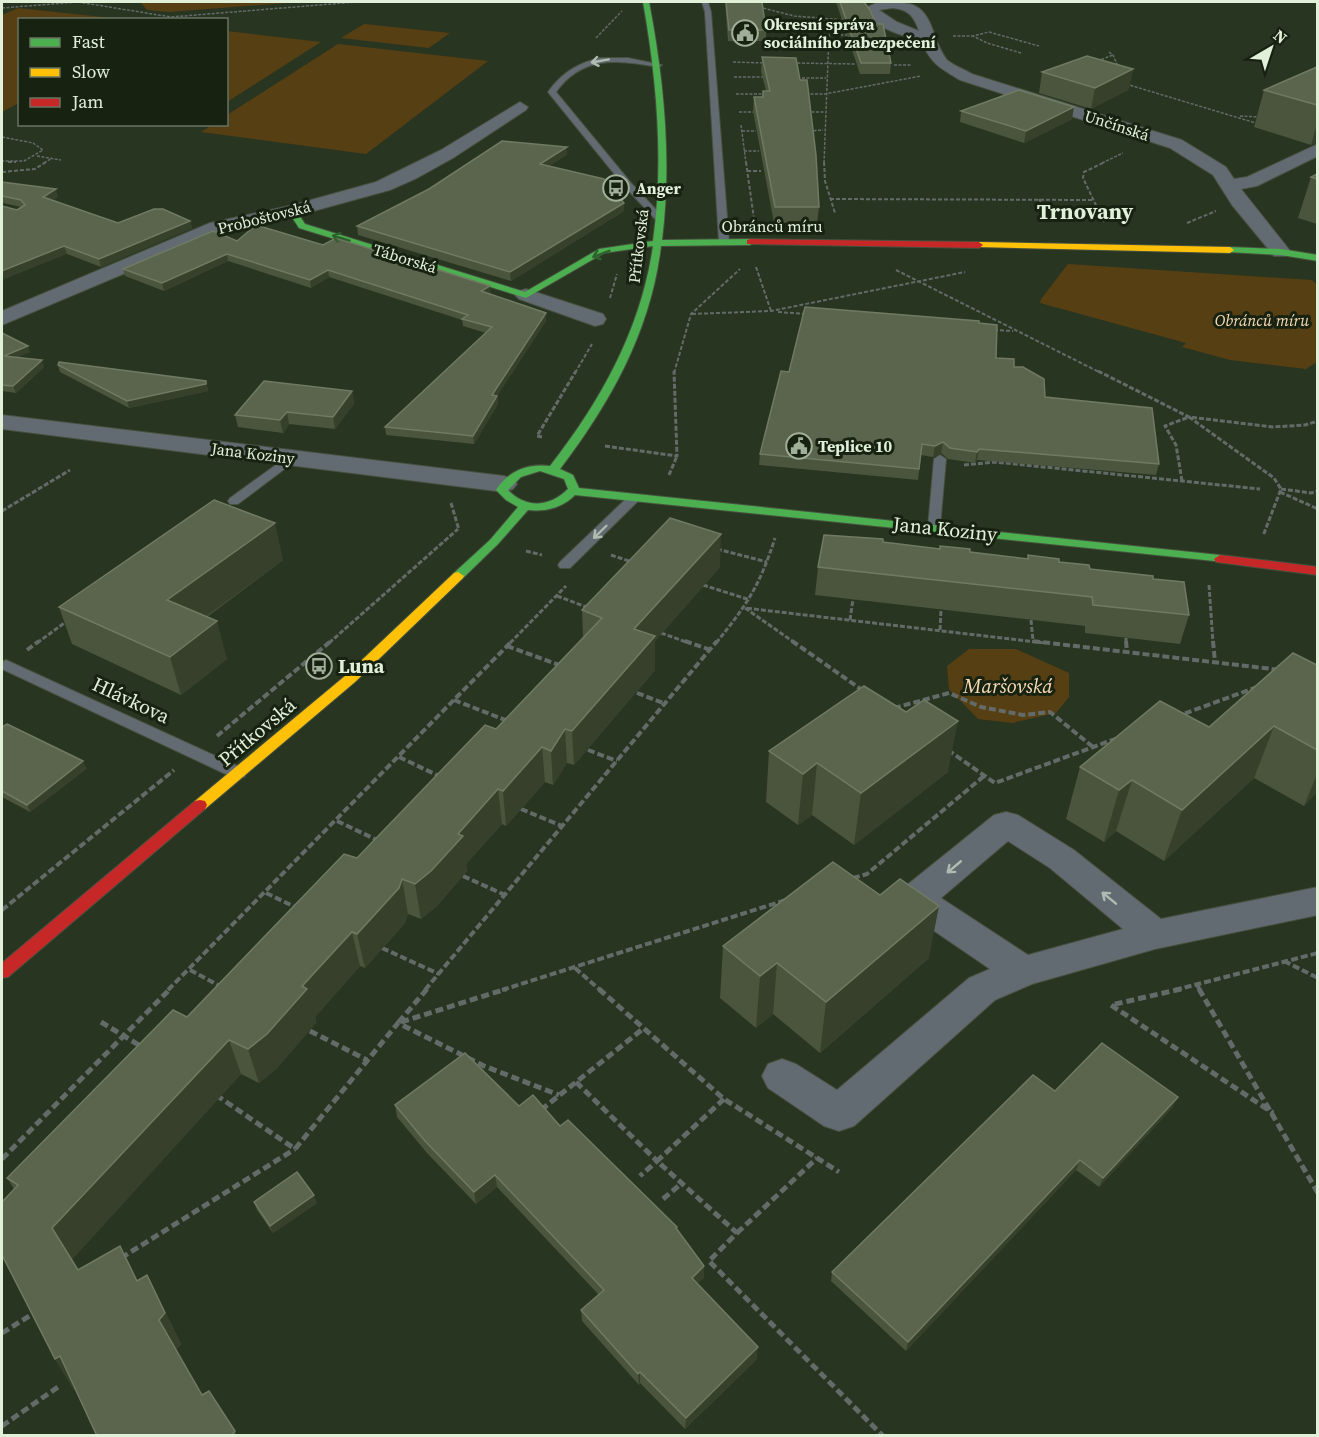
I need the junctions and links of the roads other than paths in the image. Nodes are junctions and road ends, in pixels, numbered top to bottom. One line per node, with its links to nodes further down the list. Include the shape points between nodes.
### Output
1 (646, 2): 4 (street, Přítkovská)
2 (705, 2): 10 (lane)
3 (928, 38): 3 (street, Unčínská, via 918,10 912,6 892,3 871,9 880,19 905,32); 7 (street, Unčínská, via 941,62 966,77 1176,144 1220,171)
4 (658, 65): 9 (street, Přítkovská); 9 (lane, one-way to 9, via 616,58 580,65 559,81 552,92)
5 (520, 107): 8 (street, Proboštovská, via 411,174 383,186)
6 (1317, 149): 7 (street, via 1251,182)
7 (1229, 185): 12 (street, Unčínská)
8 (292, 211): 14 (street, Táborská, one-way to 8, via 302,226); 15 (street, Proboštovská, via 243,220 199,234)
9 (660, 219): 11 (street, Přítkovská)
10 (724, 242): 11 (street, Obránců míru); 12 (street, Obránců míru)
11 (658, 243): 14 (street, one-way to 14, via 602,251); 20 (street, Přítkovská, via 650,288 624,358 575,442)
12 (1281, 252): 13 (street, Obránců míru)
13 (1317, 258)
14 (526, 295): 16 (street, Táborská)
15 (3, 317)
16 (600, 320)
17 (2, 422): 18 (street, Jana Koziny)
18 (291, 458): 21 (street, Jana Koziny); 24 (lane)
19 (940, 464): 26 (lane)
20 (553, 470): 21 (street, via 528,470 515,474); 22 (street, via 569,477)
21 (504, 484): 25 (street, via 506,498)
22 (573, 491): 23 (street, Jana Koziny); 25 (street, via 551,506)
23 (634, 498): 26 (street, Jana Koziny); 27 (lane, one-way to 27)
24 (234, 501)
25 (524, 507): 30 (street, Přítkovská, via 494,542 350,679)
26 (934, 527): 28 (street, Jana Koziny)
27 (565, 565)
28 (1317, 571)
29 (6, 665): 30 (lane, Hlávkova)
30 (238, 773): 34 (street, Přítkovská)
31 (1317, 901): 32 (street)
32 (1155, 935): 33 (street); 33 (street, one-way to 33, via 1062,859 1006,824 915,899)
33 (1023, 970): 35 (street, via 982,989 838,1113)
34 (2, 972)
35 (782, 1076)

